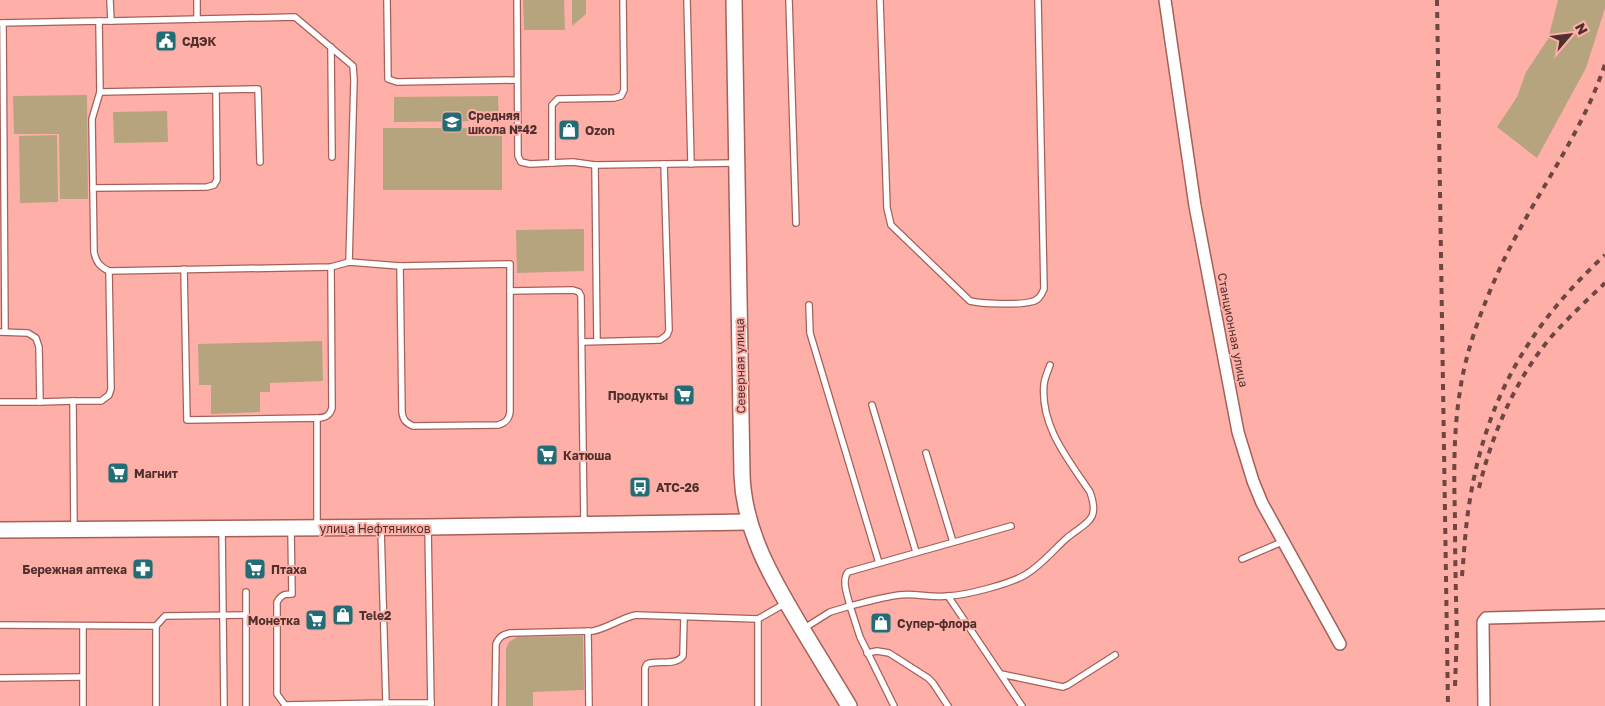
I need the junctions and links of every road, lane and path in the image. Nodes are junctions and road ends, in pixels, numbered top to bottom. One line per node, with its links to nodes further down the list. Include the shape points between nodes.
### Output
1 (110, 0): 14 (lane)
2 (197, 0): 12 (lane)
3 (387, 0): 17 (lane, via 388,79 397,82)
4 (517, 0): 17 (lane)
5 (623, 0): 22 (lane, via 624,90 621,96 614,98 558,99 552,105)
6 (687, 0): 25 (lane)
7 (734, 0): 23 (main road, Северная улица)
8 (788, 0): 28 (lane)
9 (880, 0): 10 (lane, via 887,208 891,225 970,301 980,303 1031,302 1044,290)
10 (1038, 0)
11 (1165, 0): 57 (street, Станционная улица, via 1197,215 1238,432 1253,481)
12 (197, 19): 14 (lane); 16 (lane, via 295,18)
13 (99, 21): 14 (lane); 15 (lane); 19 (lane)
14 (111, 21)
15 (2, 23): 36 (lane)
16 (331, 47): 20 (lane); 29 (lane, via 353,66)
17 (517, 80): 22 (lane, via 518,156 521,162 530,164)
18 (216, 90): 19 (lane); 21 (lane, via 258,89); 27 (lane, via 217,180 214,185)
19 (100, 92): 27 (lane, via 92,119)
20 (332, 157)
21 (260, 162)
22 (552, 163): 26 (lane)
23 (736, 163): 25 (lane); 46 (main road, Северная улица, via 742,481)
24 (664, 164): 25 (lane); 26 (lane); 37 (lane, via 667,336 660,340)
25 (691, 164)
26 (595, 165): 37 (lane)
27 (93, 188): 33 (lane, via 94,252 96,262)
28 (796, 224)
29 (349, 262): 30 (lane); 31 (lane)
30 (400, 266): 34 (lane, via 510,264); 34 (lane, via 402,412 407,424 413,426 498,425 509,418)
31 (331, 268): 32 (lane); 44 (lane, via 332,408 327,417)
32 (184, 269): 33 (lane); 44 (lane, via 187,420)
33 (109, 270): 42 (lane, via 111,389 101,401)
34 (510, 291): 38 (lane, via 579,292)
35 (809, 305): 60 (lane, via 810,333)
36 (3, 332): 41 (lane, via 28,333 36,338)
37 (597, 341): 38 (lane)
38 (582, 342): 47 (lane)
39 (1050, 365): 62 (lane, via 1044,382 1044,395 1050,426 1090,492 1094,510 1091,519 1026,574 991,587)
40 (0, 402): 41 (lane)
41 (40, 402): 42 (lane)
42 (73, 402): 55 (lane)
43 (872, 405): 58 (lane)
44 (317, 418): 52 (lane)
45 (926, 453): 56 (lane)
46 (749, 522): 47 (main road, улица Нефтяников); 63 (main road, Северная улица, via 755,541)
47 (584, 526): 49 (main road, улица Нефтяников)
48 (1011, 526): 56 (lane)
49 (428, 527): 53 (main road, улица Нефтяников); 82 (lane)
50 (222, 528): 51 (main road, улица Нефтяников); 55 (main road, улица Нефтяников); 67 (lane)
51 (291, 528): 52 (main road, улица Нефтяников); 87 (lane, via 292,594 284,594 277,602 277,694)
52 (317, 528): 53 (main road, улица Нефтяников)
53 (381, 528): 81 (lane)
54 (0, 530): 55 (main road, улица Нефтяников)
55 (74, 530)
56 (953, 542): 58 (lane)
57 (1282, 542): 59 (lane); 75 (street, Станционная улица)
58 (916, 552): 60 (lane)
59 (1242, 559)
60 (879, 563): 64 (lane, via 845,575)
61 (246, 592): 66 (lane)
62 (948, 596): 64 (lane, via 898,595); 78 (lane)
63 (786, 602): 69 (lane); 73 (main road, Северная улица)
64 (850, 606): 73 (lane, via 830,612); 76 (lane)
65 (1605, 614): 96 (street, via 1486,618 1483,622)
66 (246, 615): 67 (lane); 86 (lane)
67 (223, 616): 72 (lane, via 166,616); 85 (lane)
68 (684, 617): 69 (lane); 74 (lane, via 636,615 625,617 604,629); 90 (lane, via 681,660 653,662 644,668)
69 (758, 618): 91 (lane)
70 (0, 625): 71 (lane)
71 (84, 626): 72 (lane); 79 (lane)
72 (156, 626): 84 (lane)
73 (802, 629): 92 (main road, Северная улица)
74 (588, 631): 88 (lane, via 503,634 496,644); 89 (lane)
75 (1340, 644)
76 (867, 653): 93 (lane); 94 (lane, via 889,653 928,678)
77 (1115, 655): 78 (lane, via 1063,687)
78 (1001, 674): 95 (lane)
79 (82, 677): 80 (lane); 83 (lane)
80 (0, 678)
81 (386, 703): 82 (lane); 87 (lane)
82 (431, 704)
83 (83, 706)
84 (156, 706)
85 (224, 706)
86 (246, 706)
87 (285, 706)
88 (496, 706)
89 (589, 706)
90 (645, 706)
91 (758, 706)
92 (849, 706)
93 (894, 706)
94 (948, 706)
95 (1022, 706)
96 (1484, 706)

